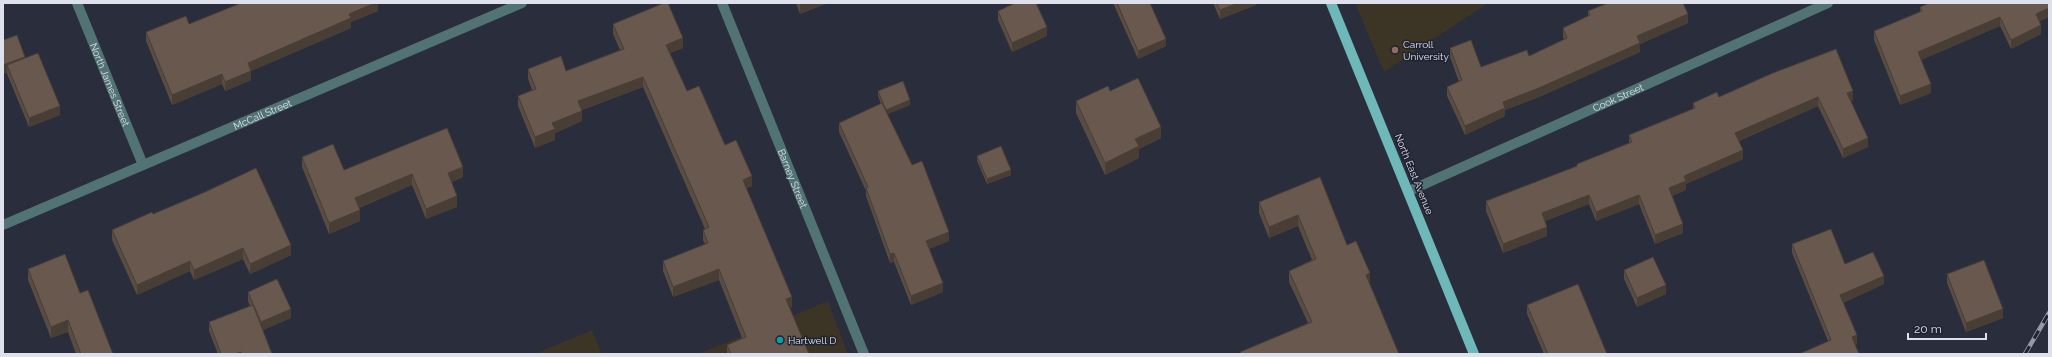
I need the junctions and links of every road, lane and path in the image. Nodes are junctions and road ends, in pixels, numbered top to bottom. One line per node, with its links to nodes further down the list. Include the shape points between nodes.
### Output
1 (77, 3): 6 (street, North James Street)
2 (522, 3): 6 (street, McCall Street)
3 (722, 3): 9 (street, Barney Street)
4 (1331, 3): 7 (main road, North East Avenue)
5 (1828, 3): 7 (street, Cook Street)
6 (144, 165): 8 (street, McCall Street)
7 (1409, 192): 10 (main road, North East Avenue)
8 (3, 225)
9 (864, 354)
10 (1474, 354)

